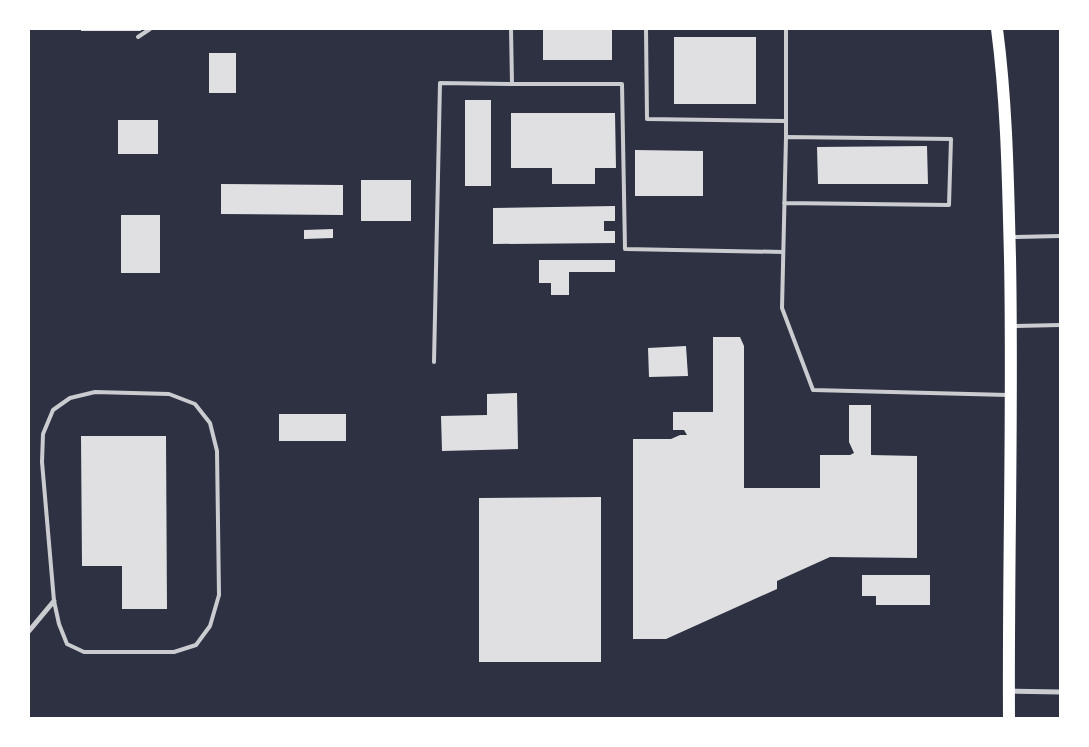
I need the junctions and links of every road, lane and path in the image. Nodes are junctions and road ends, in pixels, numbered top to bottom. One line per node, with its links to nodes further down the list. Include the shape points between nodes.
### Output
1 (150, 29): 6 (lane)
2 (511, 29): 7 (lane)
3 (646, 29): 8 (lane, via 647,119)
4 (786, 29): 8 (lane)
5 (997, 29): 12 (main road, via 1003,73)
6 (138, 37)
7 (512, 84): 13 (lane, via 622,84 625,249); 16 (lane, via 440,84)
8 (786, 121): 9 (lane)
9 (786, 137): 10 (lane); 10 (lane, via 951,138 949,205)
10 (784, 203): 13 (lane)
11 (1060, 236): 12 (lane)
12 (1009, 237): 15 (main road)
13 (783, 252): 17 (lane, via 782,308 813,390)
14 (1060, 325): 15 (lane)
15 (1011, 326): 17 (main road)
16 (434, 362)
17 (1011, 395): 20 (main road)
18 (54, 601): 18 (lane, via 67,644 84,652 174,652 196,645 210,626 219,595 217,451 210,423 195,404 169,394 95,392 70,398 53,410 43,434 42,462); 19 (street)
19 (29, 631)
20 (1009, 691): 21 (street); 22 (main road)
21 (1060, 692)
22 (1009, 718)

